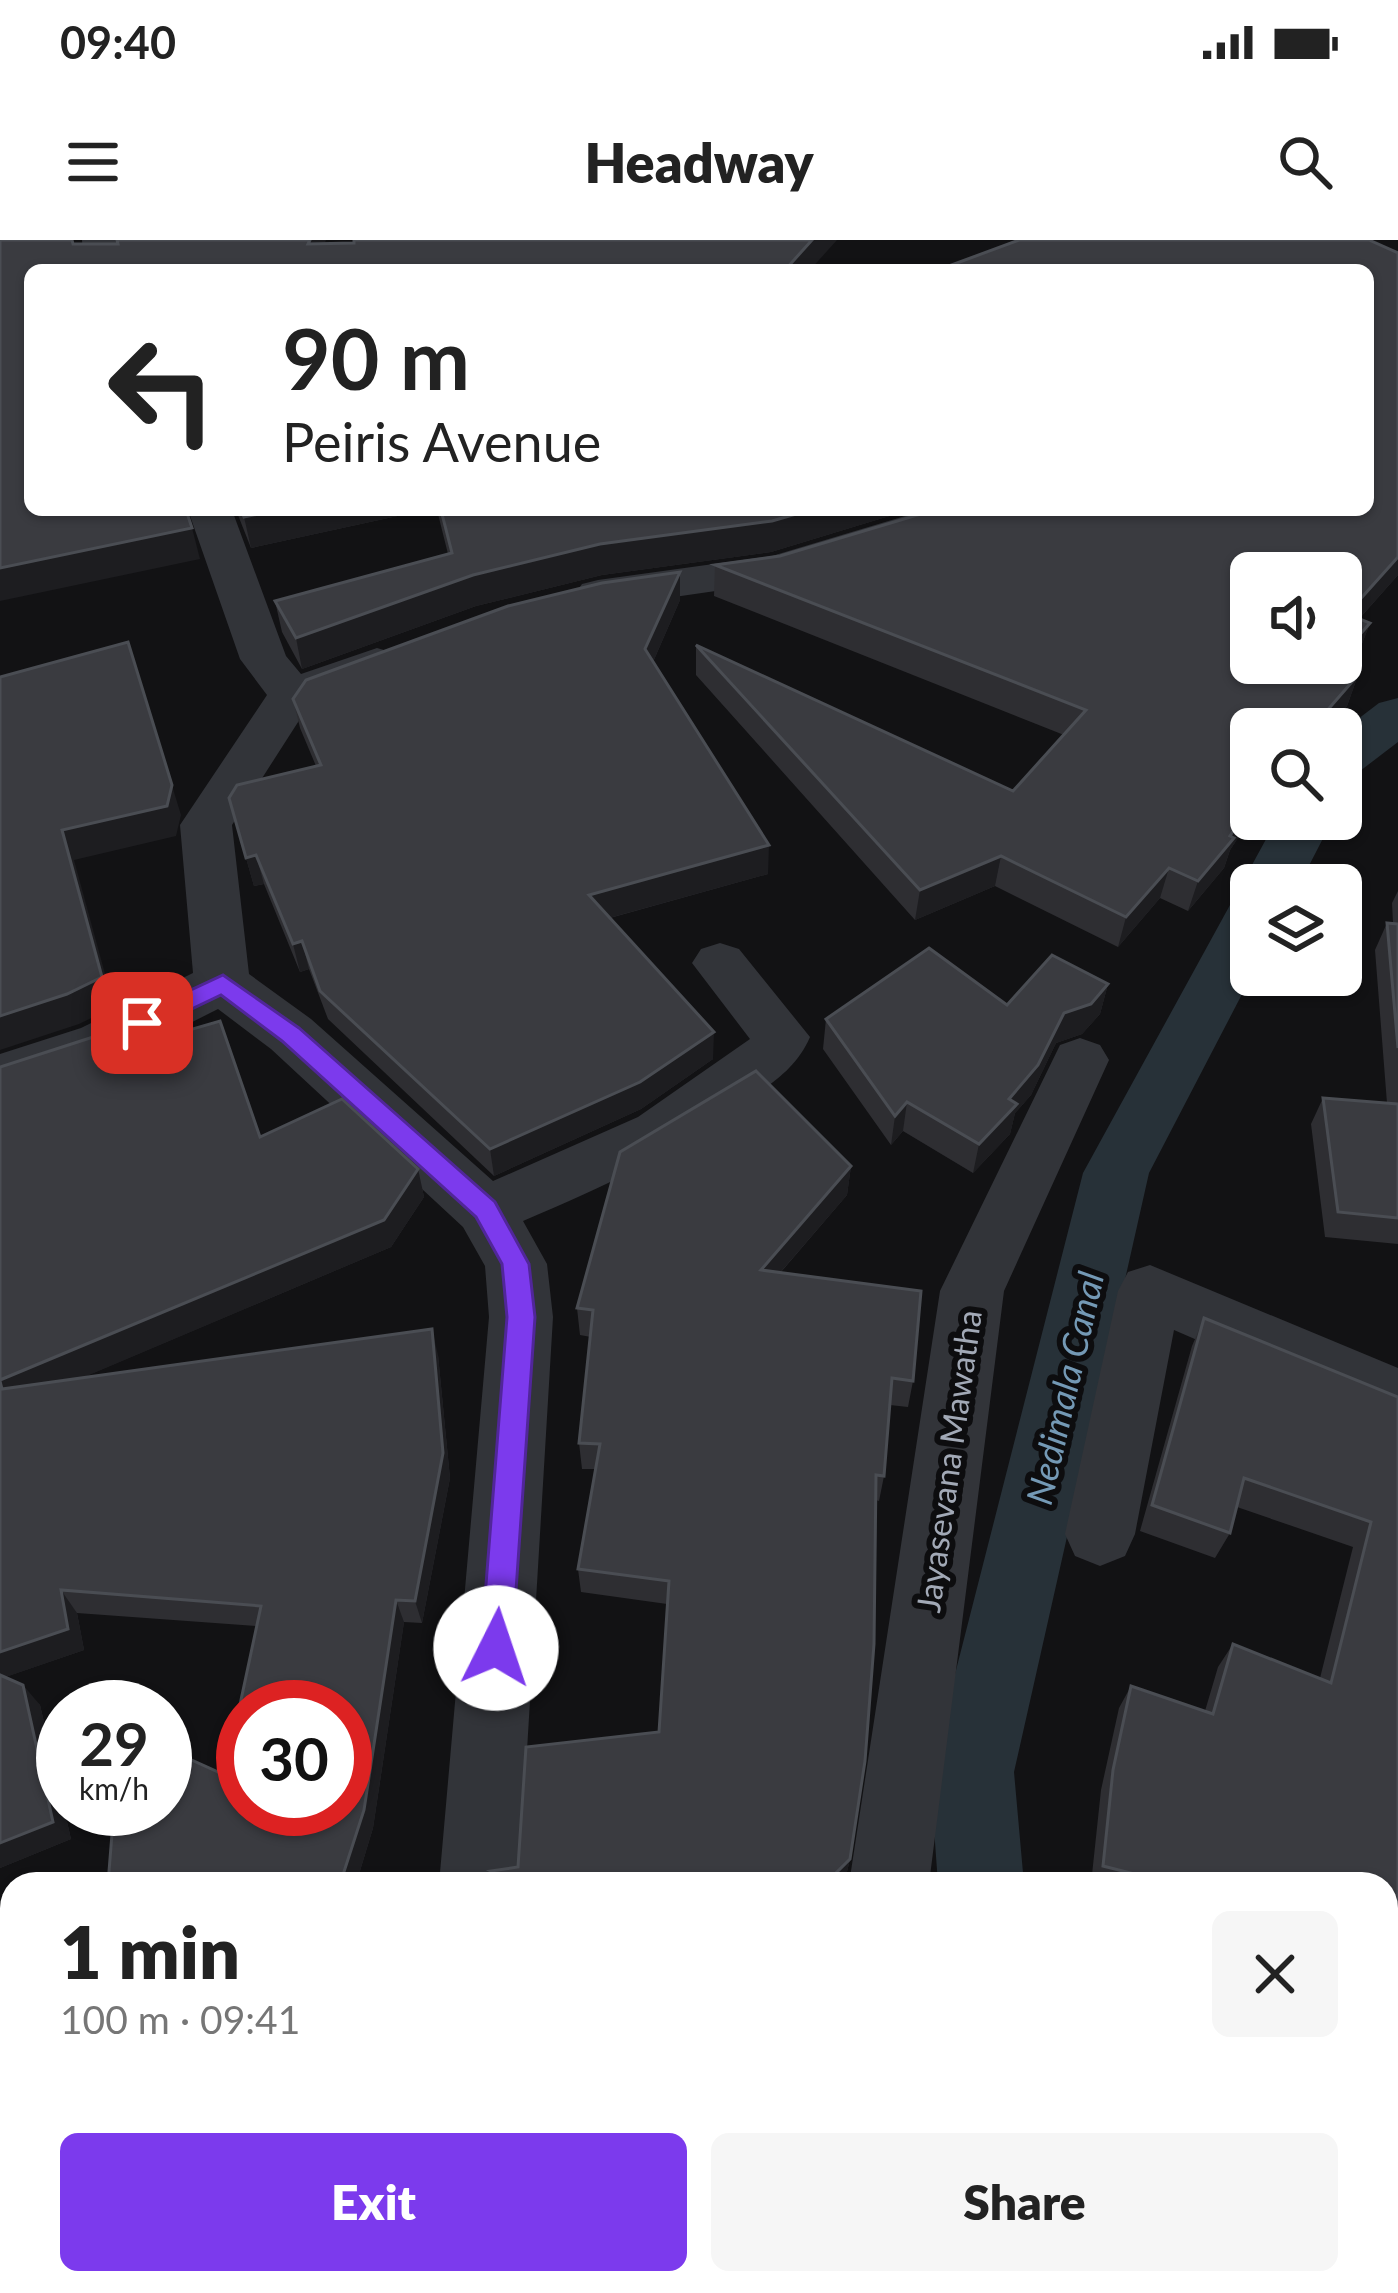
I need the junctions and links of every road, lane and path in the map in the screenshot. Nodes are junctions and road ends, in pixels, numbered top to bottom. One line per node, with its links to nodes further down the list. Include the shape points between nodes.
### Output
1 (213, 516): 5 (street, via 264,659)
2 (946, 516): 3 (street, via 777,569)
3 (560, 604)
4 (427, 645): 5 (street)
5 (292, 694): 7 (street, via 206,825)
6 (720, 963): 10 (street, via 781,1037 775,1051 613,1158)
7 (223, 983): 9 (street, via 101,1043); 10 (street)
8 (1080, 1060): 14 (street, Jayasevana Mawatha, via 972,1292)
9 (0, 1076)
10 (485, 1210): 13 (street, via 516,1264 521,1317)
11 (1398, 1397): 12 (street, via 1150,1291)
12 (1100, 1534)
13 (480, 1872)
14 (891, 1872)

